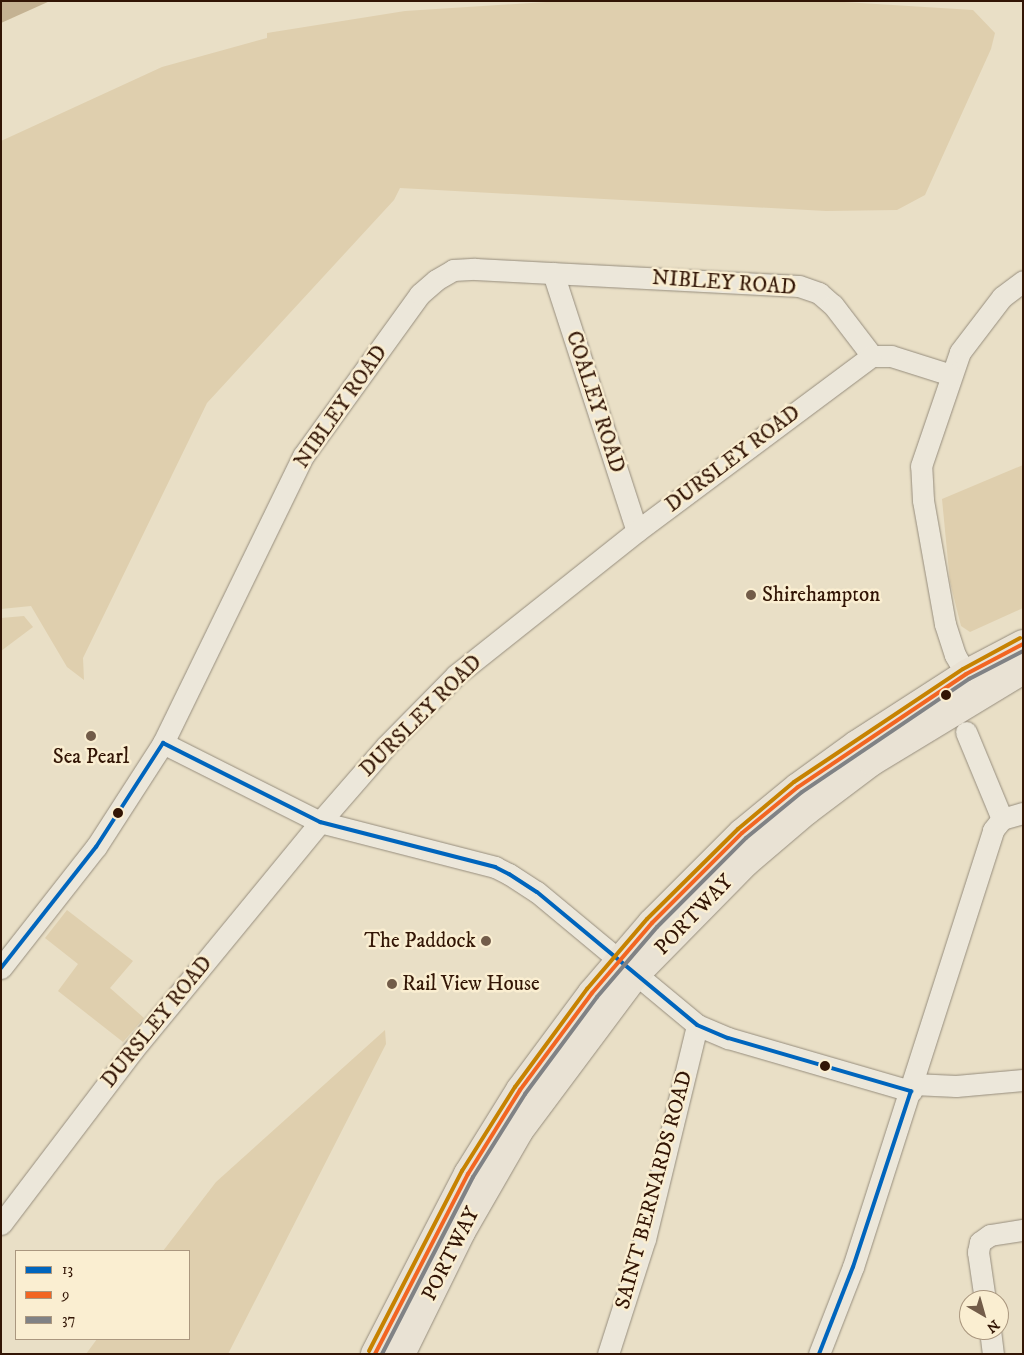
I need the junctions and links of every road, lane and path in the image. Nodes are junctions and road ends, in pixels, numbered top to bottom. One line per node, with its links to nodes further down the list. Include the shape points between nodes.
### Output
1 (553, 273): 3 (street, NIBLEY ROAD, via 799,286 819,293 833,305); 5 (street, COALEY ROAD); 10 (street, NIBLEY ROAD, via 453,270 420,294 303,456)
2 (1023, 281): 4 (street, via 1002,297 973,332)
3 (872, 356): 4 (street, via 891,356); 5 (street, DURSLEY ROAD)
4 (951, 375): 8 (street, via 921,466 921,482 945,624 955,655)
5 (637, 531): 13 (street, DURSLEY ROAD, via 456,675 386,746)
6 (1023, 644): 8 (highway, PORTWAY)
7 (1023, 670): 14 (highway, PORTWAY, via 871,762 806,811)
8 (966, 674): 14 (highway, PORTWAY, via 856,745 749,827)
9 (966, 732): 12 (street)
10 (163, 743): 13 (street); 15 (street, NIBLEY ROAD, via 96,847)
11 (1023, 813): 12 (street)
12 (1002, 819): 18 (street, via 988,844)
13 (320, 822): 14 (street, via 495,867 537,892); 19 (street, DURSLEY ROAD, via 133,1050)
14 (628, 967): 16 (street); 23 (highway, PORTWAY, via 514,1098 468,1174); 24 (highway, PORTWAY, via 519,1131 461,1232)
15 (1, 968)
16 (697, 1025): 18 (street, via 728,1038); 25 (street, SAINT BERNARDS ROAD, via 645,1239)
17 (1023, 1080): 18 (street)
18 (912, 1087): 26 (street, via 853,1267)
19 (1, 1224)
20 (1023, 1230): 21 (street, via 990,1235 980,1242 978,1252)
21 (984, 1290)
22 (991, 1340): 27 (street)
23 (375, 1354)
24 (401, 1354)
25 (608, 1354)
26 (818, 1354)
27 (993, 1354)

